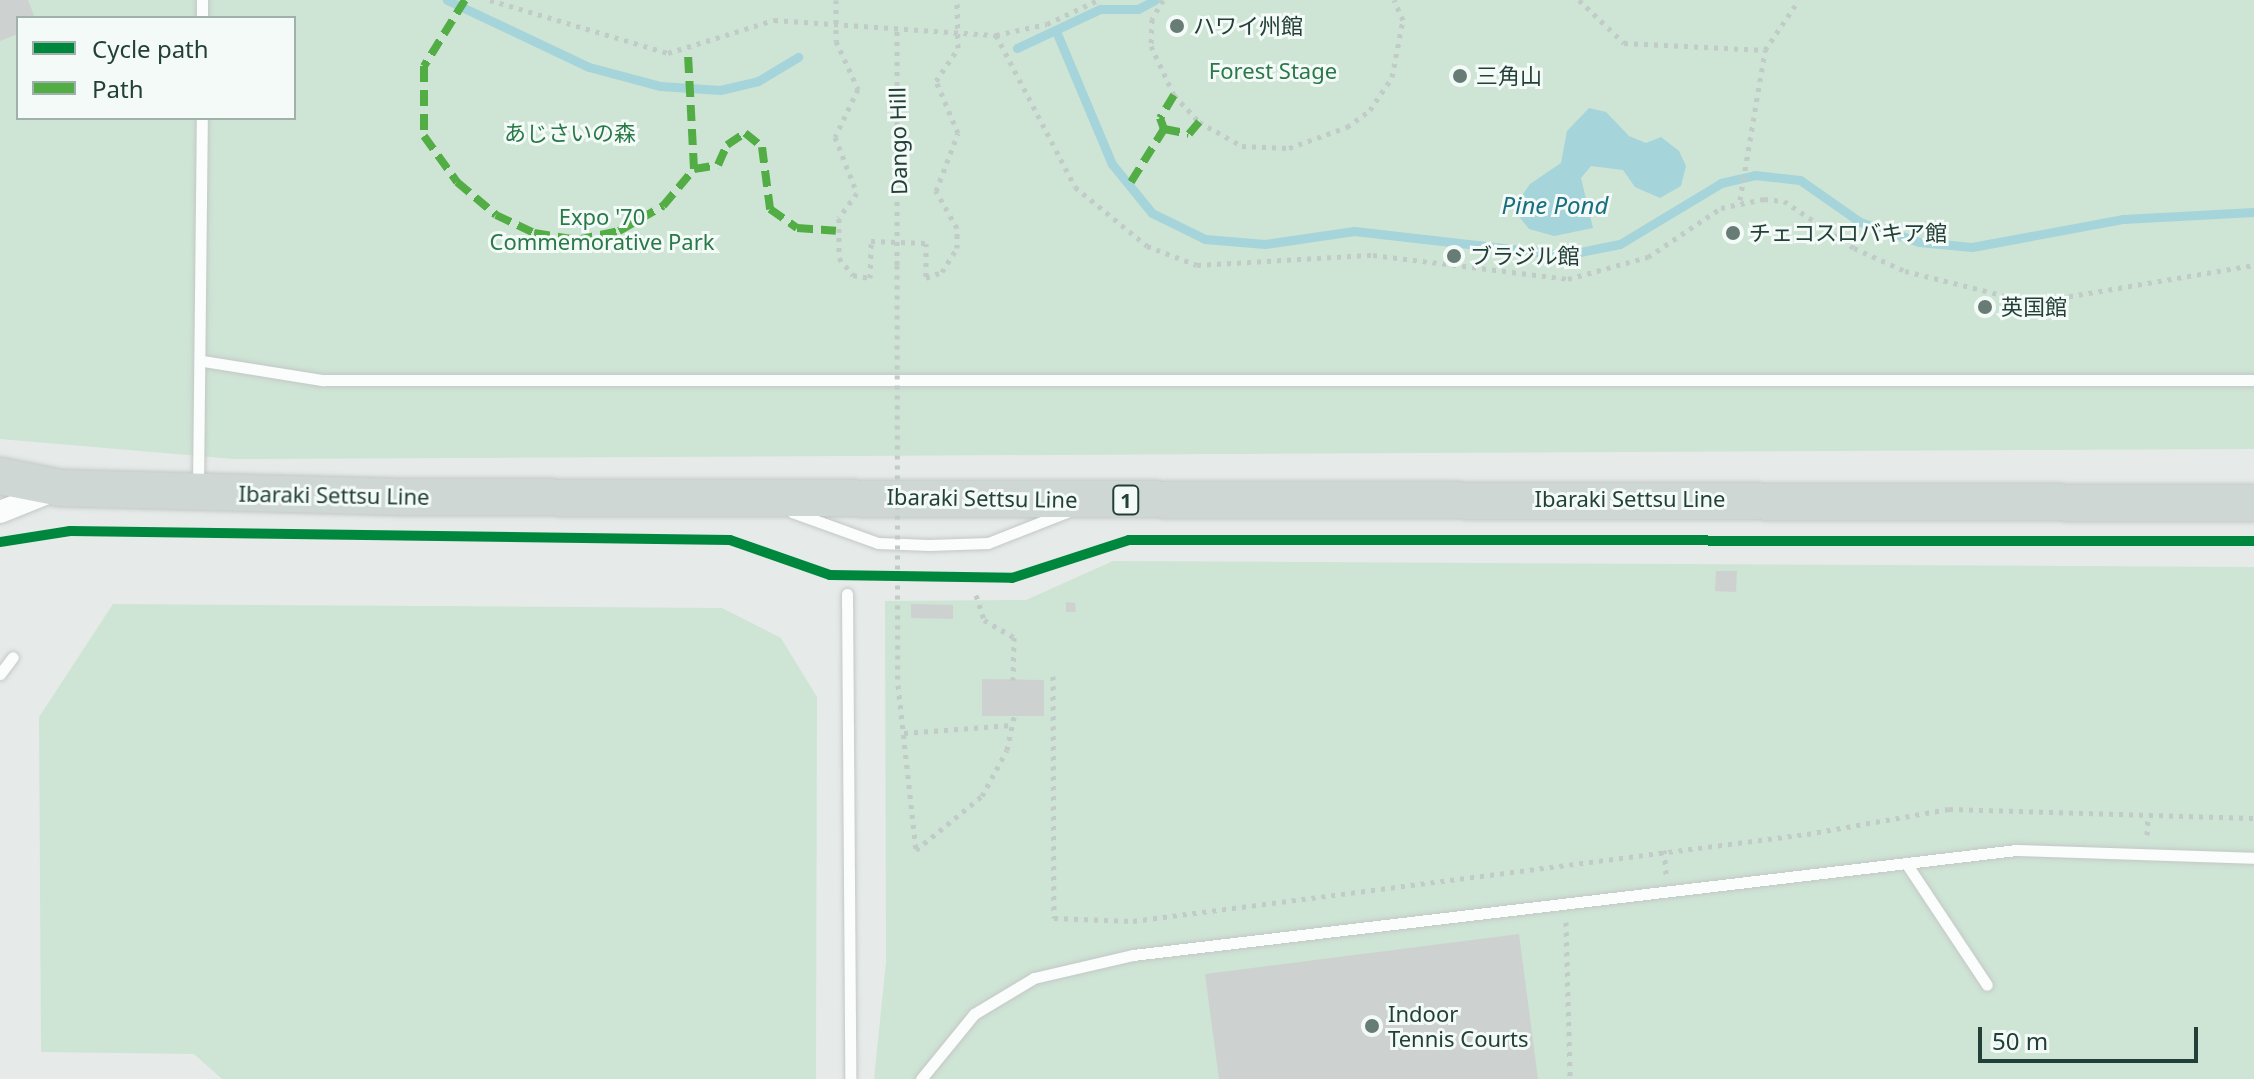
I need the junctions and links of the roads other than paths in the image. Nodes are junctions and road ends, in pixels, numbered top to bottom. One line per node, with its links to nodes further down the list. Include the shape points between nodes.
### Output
1 (202, 120): 2 (lane)
2 (203, 361): 3 (lane, via 322,380); 6 (lane)
3 (2254, 380)
4 (0, 476): 5 (main road, Ibaraki Settsu Line / 1)
5 (60, 488): 6 (main road, Ibaraki Settsu Line / 1); 10 (street)
6 (198, 492): 7 (main road, Ibaraki Settsu Line / 1)
7 (742, 494): 8 (main road, Ibaraki Settsu Line / 1); 8 (lane, via 878,543 929,545 988,543)
8 (1098, 500): 9 (main road, Ibaraki Settsu Line / 1)
9 (2254, 503)
10 (0, 512)
11 (847, 594): 17 (lane)
12 (13, 657): 13 (lane)
13 (0, 674)
14 (2254, 858): 15 (lane, via 2016,850)
15 (1906, 863): 16 (lane); 18 (lane, via 1133,955 1034,978 974,1014)
16 (1987, 985)
17 (850, 1079)
18 (921, 1079)

